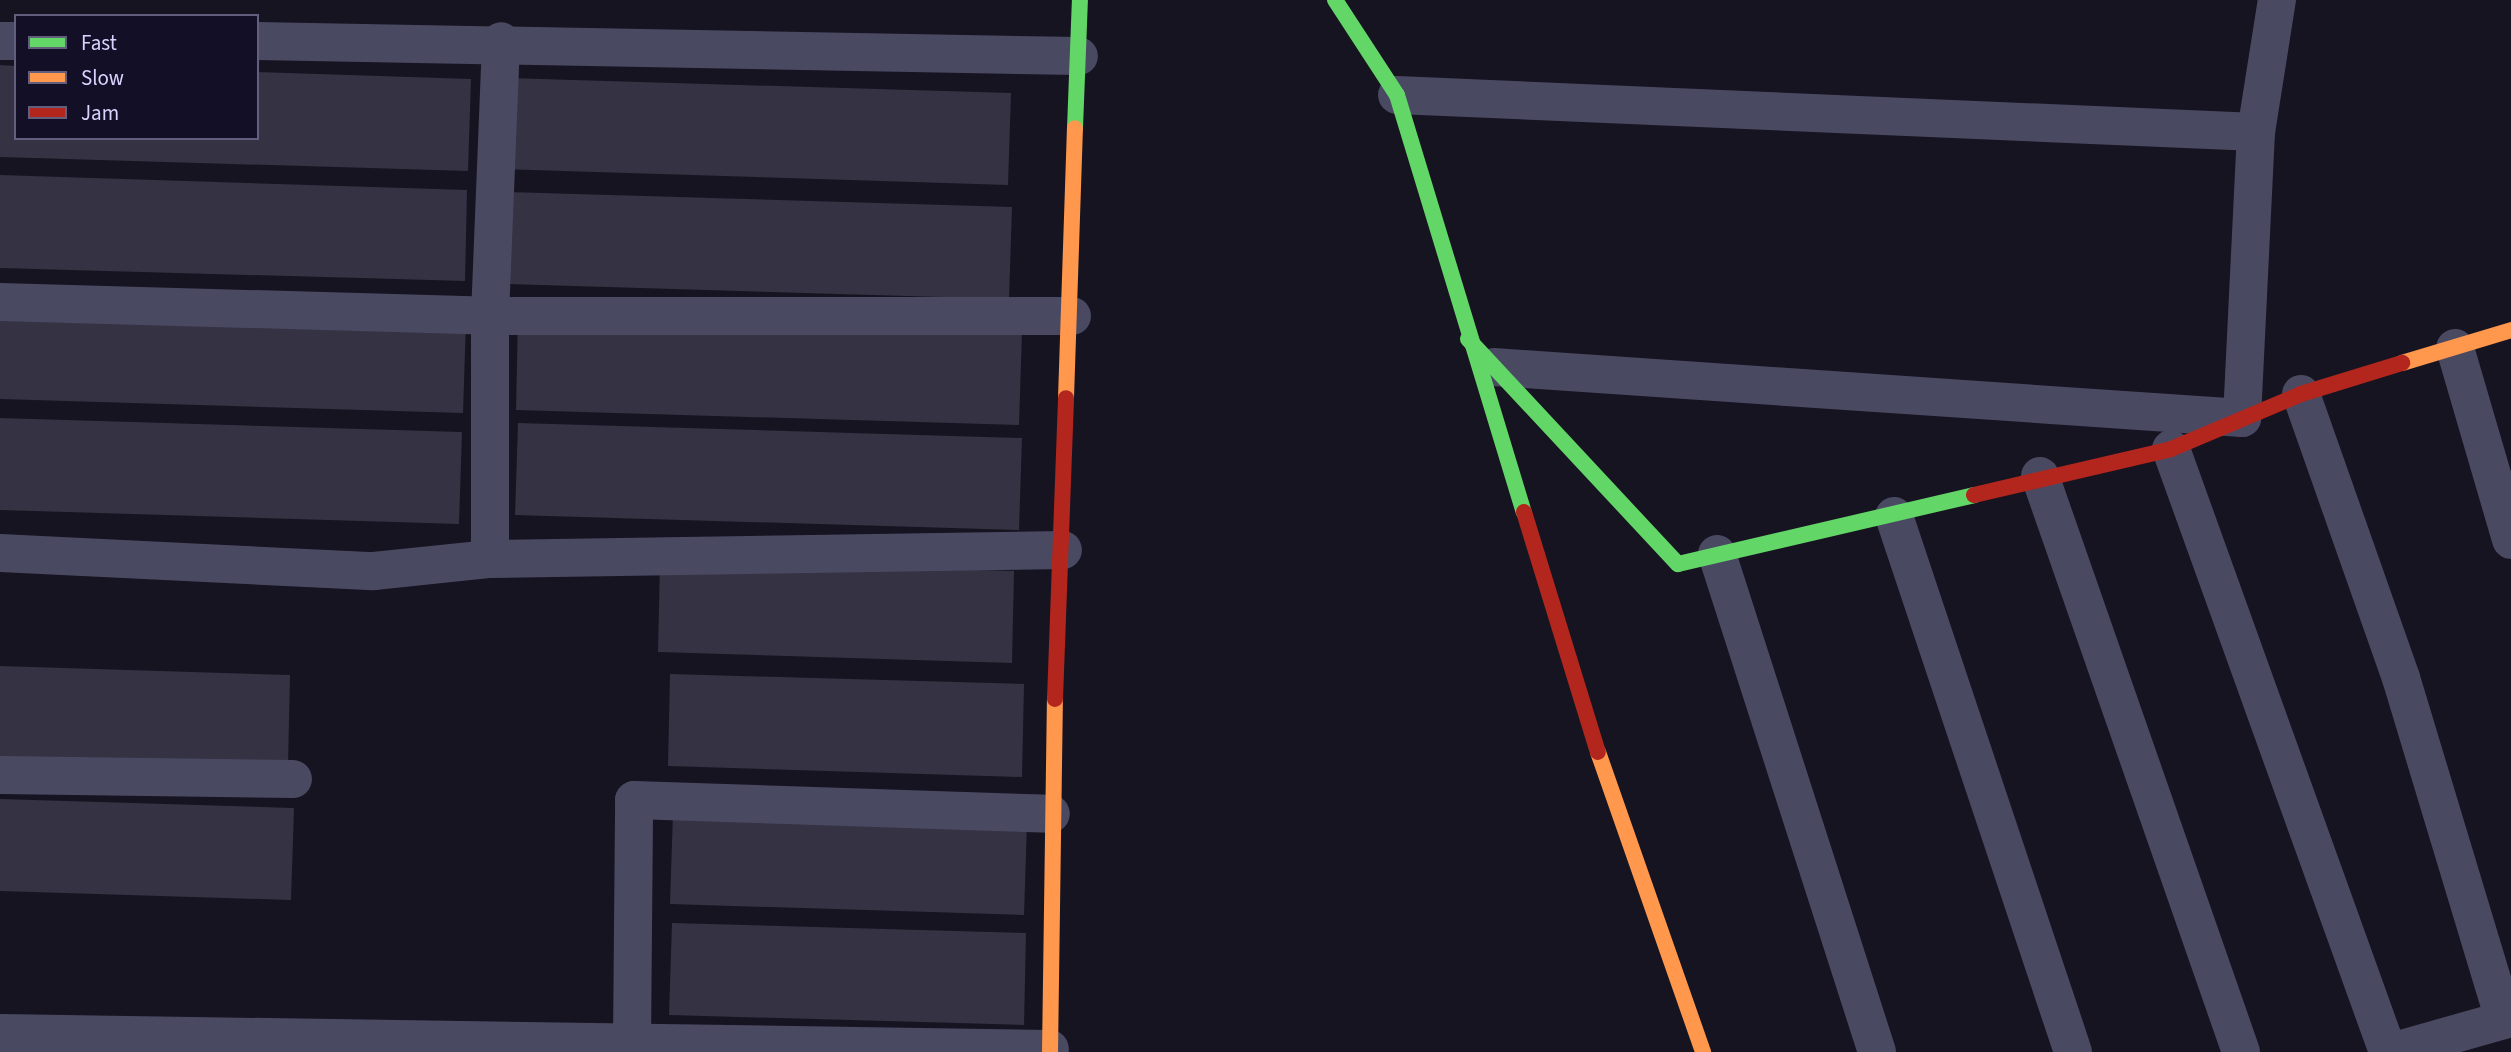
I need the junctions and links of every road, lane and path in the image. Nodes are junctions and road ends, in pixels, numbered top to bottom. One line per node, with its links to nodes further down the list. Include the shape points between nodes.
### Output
1 (1080, 0): 6 (street)
2 (1335, 0): 7 (street)
3 (2277, 0): 8 (street)
4 (259, 41): 5 (street)
5 (501, 41): 6 (street); 10 (street)
6 (1079, 56): 11 (street)
7 (1397, 95): 8 (street); 13 (street)
8 (2256, 132): 17 (street)
9 (0, 302): 10 (street)
10 (490, 316): 11 (street); 25 (street)
11 (1072, 316): 22 (street)
12 (2511, 330): 14 (street)
13 (1468, 339): 15 (street); 35 (street, via 1595,743)
14 (2455, 348): 16 (street); 21 (street)
15 (1494, 367): 17 (street); 24 (street, via 1678,564)
16 (2301, 394): 17 (street); 29 (street, via 2401,678)
17 (2242, 418): 18 (street)
18 (2171, 449): 19 (street); 39 (street)
19 (2040, 476): 20 (street); 38 (street)
20 (1894, 516): 24 (street); 37 (street)
21 (2511, 540)
22 (1063, 550): 25 (street); 28 (street)
23 (0, 554): 25 (street, via 374,571)
24 (1717, 554): 36 (street)
25 (490, 559)
26 (0, 775): 27 (street)
27 (293, 779)
28 (1051, 814): 31 (street, via 634,800); 34 (street)
29 (2507, 1019): 33 (street)
30 (0, 1033): 32 (street)
31 (632, 1043): 32 (street); 34 (street)
32 (466, 1045)
33 (2436, 1047): 39 (street)
34 (1050, 1051)
35 (1703, 1052)
36 (1877, 1052)
37 (2073, 1052)
38 (2241, 1052)
39 (2389, 1052)

